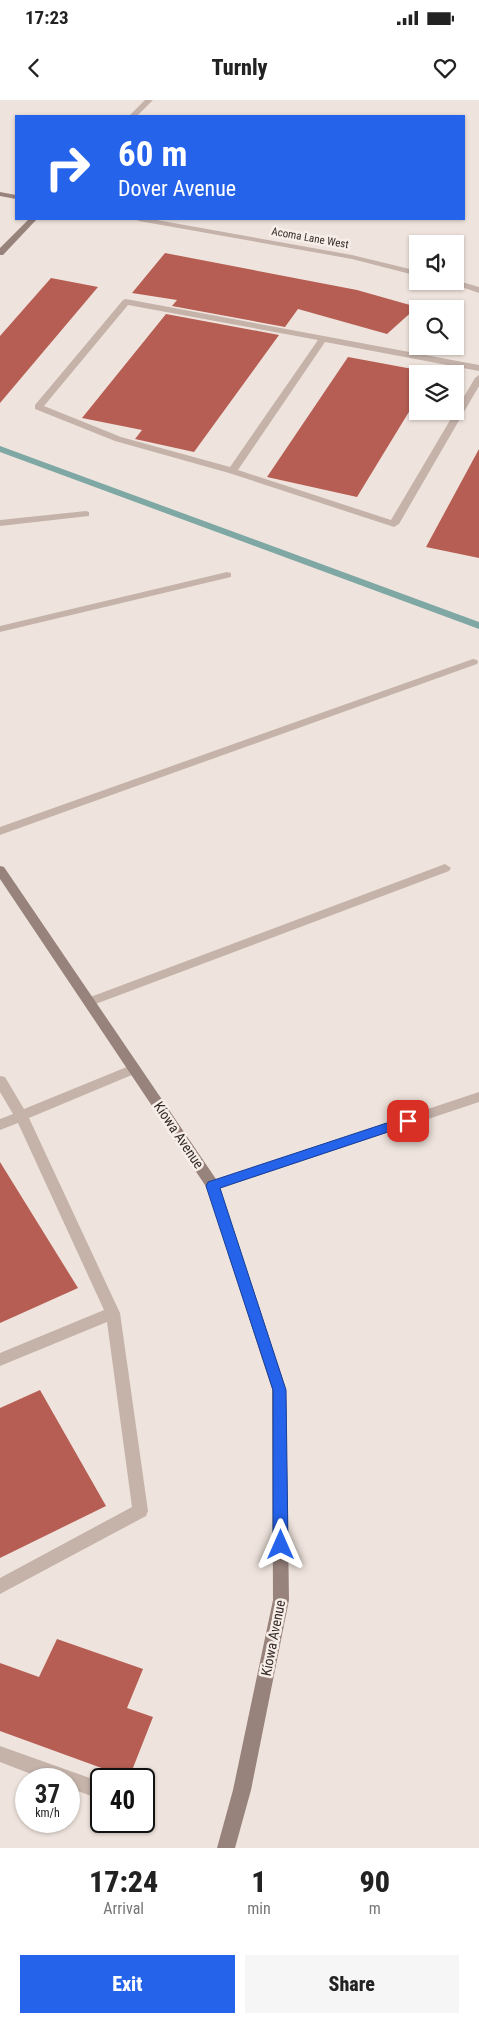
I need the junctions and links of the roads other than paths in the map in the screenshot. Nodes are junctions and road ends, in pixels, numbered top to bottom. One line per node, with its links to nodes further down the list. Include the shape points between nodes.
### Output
1 (149, 100): 2 (street)
2 (134, 115)
3 (0, 194): 4 (street)
4 (15, 197)
5 (31, 220): 7 (street)
6 (145, 220): 8 (street, Acoma Lane West, via 352,257)
7 (0, 253)
8 (409, 272)
9 (464, 286): 10 (street)
10 (479, 290)
11 (323, 339): 12 (street); 14 (street); 14 (street, via 126,302 38,408 118,439)
12 (479, 368)
13 (479, 378): 14 (street, via 394,524)
14 (232, 471)
15 (86, 514): 16 (street)
16 (0, 524)
17 (227, 575): 18 (street)
18 (0, 629)
19 (473, 662): 20 (street)
20 (0, 831)
21 (445, 868): 23 (street)
22 (0, 870): 23 (street, Kiowa Avenue)
23 (89, 1002): 24 (street, Kiowa Avenue)
24 (134, 1069): 27 (street); 29 (street, Kiowa Avenue)
25 (0, 1082): 27 (street)
26 (479, 1097): 29 (street)
27 (21, 1116): 28 (street); 30 (street)
28 (0, 1125)
29 (213, 1186): 35 (street, Kiowa Avenue, via 279,1390 281,1600 242,1790)
30 (113, 1313): 31 (street); 32 (street, via 140,1511)
31 (0, 1360)
32 (0, 1586)
33 (0, 1754): 34 (street)
34 (39, 1768)
35 (226, 1848)

